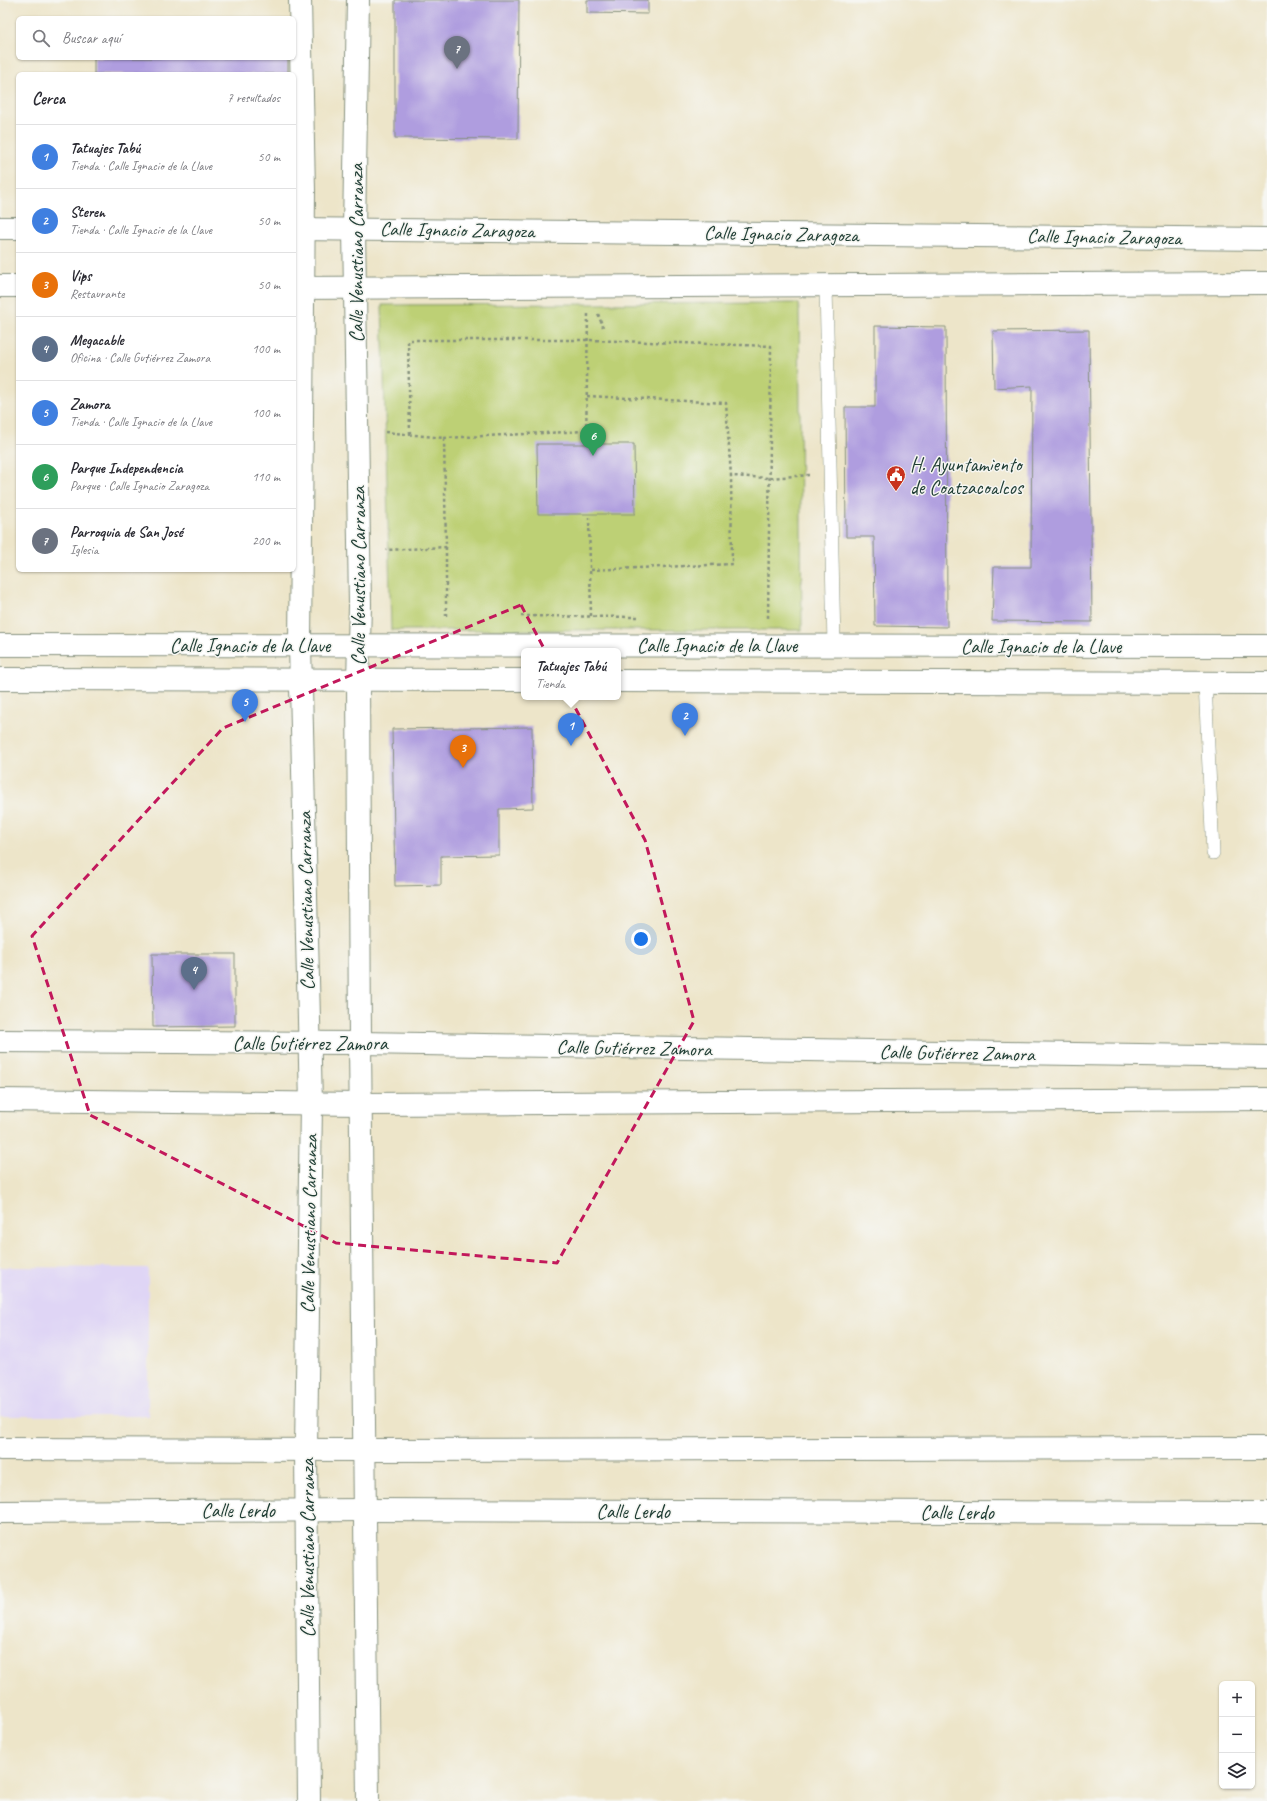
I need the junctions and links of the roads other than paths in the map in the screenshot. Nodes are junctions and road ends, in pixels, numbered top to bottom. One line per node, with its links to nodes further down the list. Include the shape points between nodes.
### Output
1 (300, 0): 5 (street, Calle Venustiano Carranza)
2 (358, 0): 6 (street, Calle Venustiano Carranza)
3 (0, 228): 4 (street)
4 (16, 228)
5 (299, 229): 6 (street, Calle Ignacio Zaragoza); 12 (street, Calle Venustiano Carranza)
6 (354, 229): 7 (street, Calle Ignacio Zaragoza); 13 (street, Calle Venustiano Carranza)
7 (1267, 239)
8 (1267, 283): 11 (street)
9 (0, 286): 10 (street)
10 (16, 286)
11 (826, 286): 13 (street); 17 (lane)
12 (299, 288): 13 (street); 15 (street, Calle Venustiano Carranza)
13 (355, 288): 16 (street, Calle Venustiano Carranza, via 360,552)
14 (0, 645): 15 (street, Calle Ignacio de la Llave)
15 (300, 645): 16 (street, Calle Ignacio de la Llave); 20 (street, Calle Venustiano Carranza)
16 (359, 645): 17 (street, Calle Ignacio de la Llave); 21 (street, Calle Venustiano Carranza)
17 (834, 646): 18 (street, Calle Ignacio de la Llave)
18 (1267, 646)
19 (0, 679): 20 (street, Calle Ignacio de la Llave)
20 (301, 680): 21 (street, Calle Ignacio de la Llave); 28 (street, Calle Venustiano Carranza)
21 (358, 680): 22 (street, Calle Ignacio de la Llave); 29 (street, Calle Venustiano Carranza)
22 (521, 680)
23 (621, 681): 24 (street, Calle Ignacio de la Llave)
24 (1205, 683): 25 (street, Calle Ignacio de la Llave); 26 (lane)
25 (1267, 683)
26 (1213, 853)
27 (0, 1041): 28 (street, Calle Gutiérrez Zamora)
28 (309, 1044): 29 (street, Calle Gutiérrez Zamora); 33 (street, Calle Venustiano Carranza)
29 (360, 1044): 30 (street, Calle Gutiérrez Zamora); 34 (street, Calle Venustiano Carranza)
30 (1267, 1058)
31 (1267, 1099): 34 (street)
32 (0, 1100): 33 (street)
33 (311, 1104): 34 (street); 37 (street, Calle Venustiano Carranza)
34 (361, 1104): 38 (street, Calle Venustiano Carranza)
35 (1267, 1448): 38 (street)
36 (0, 1449): 37 (street)
37 (306, 1450): 38 (street); 39 (street, Calle Venustiano Carranza)
38 (364, 1450): 40 (street, Calle Venustiano Carranza)
39 (306, 1510): 40 (street, Calle Lerdo); 41 (street, Calle Lerdo); 43 (street, Calle Venustiano Carranza)
40 (365, 1510): 42 (street, Calle Lerdo); 44 (street, Calle Venustiano Carranza)
41 (0, 1512)
42 (1267, 1513)
43 (310, 1801)
44 (368, 1801)

